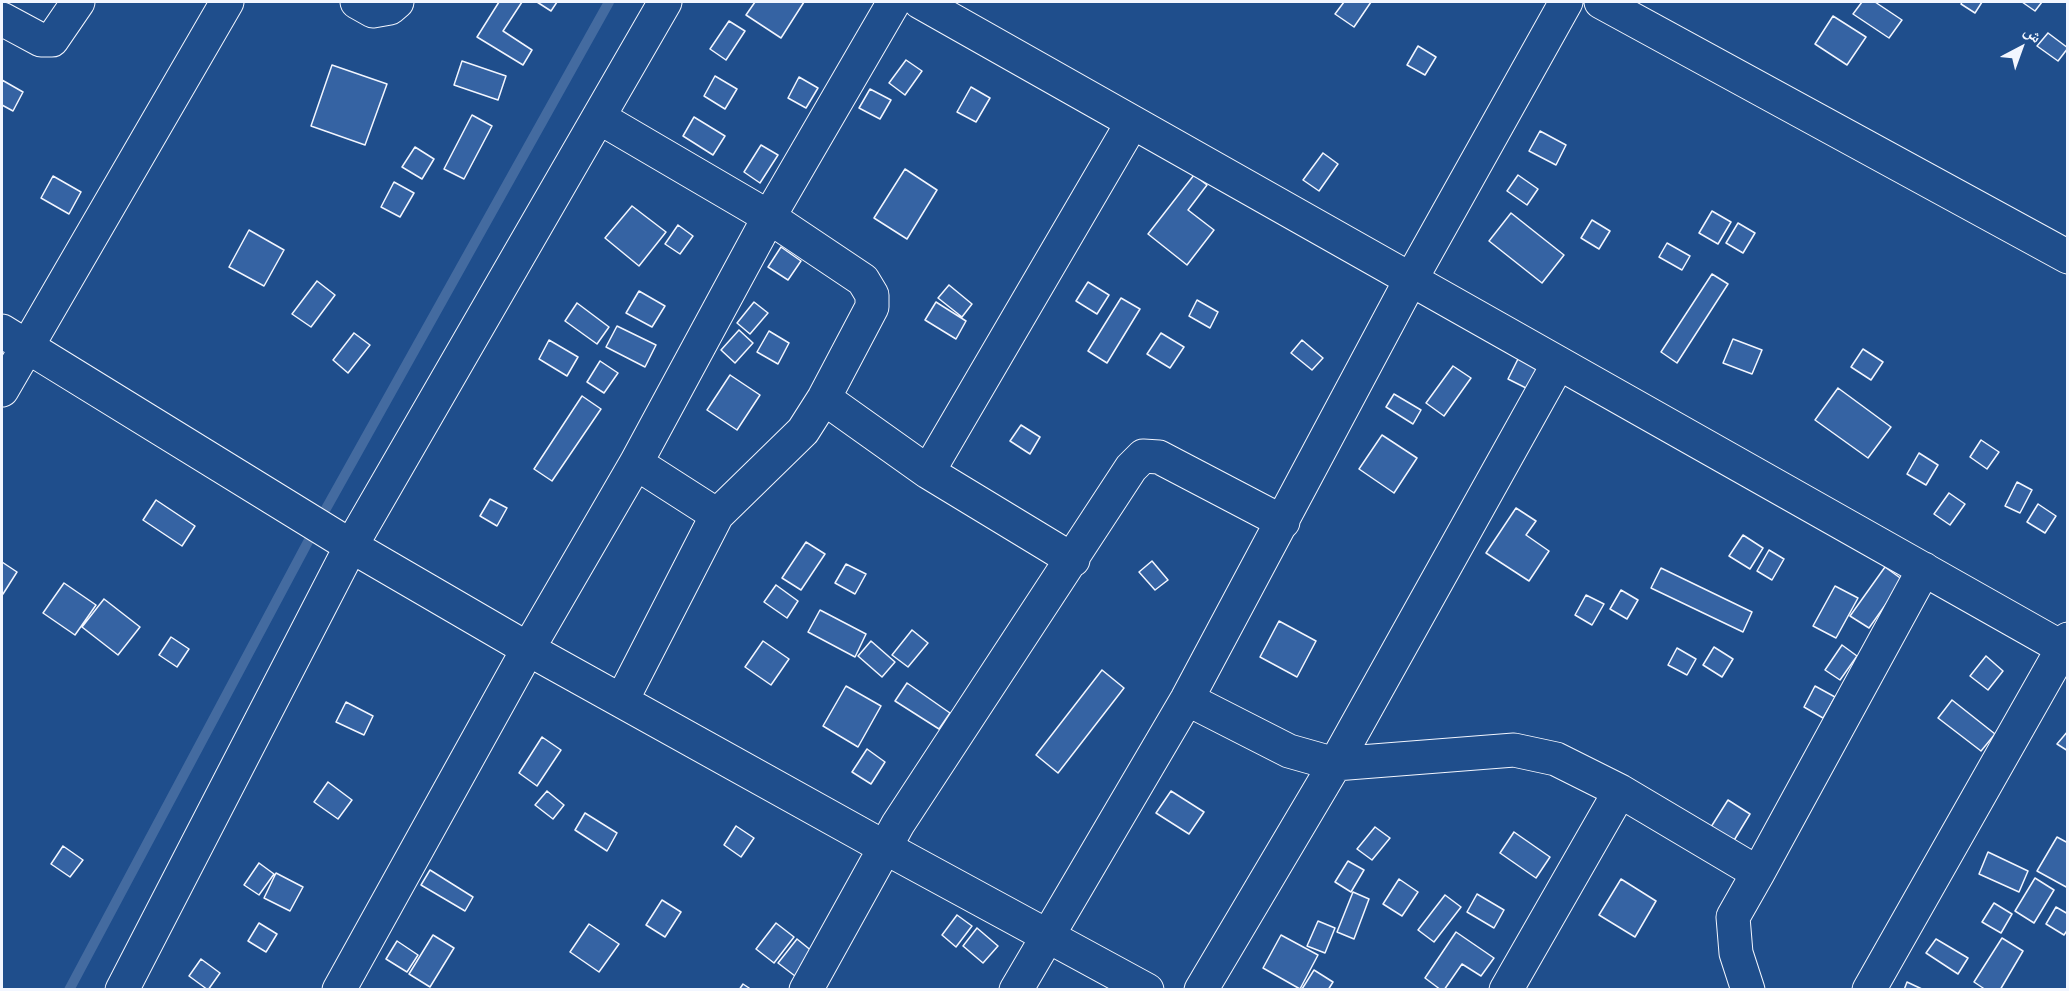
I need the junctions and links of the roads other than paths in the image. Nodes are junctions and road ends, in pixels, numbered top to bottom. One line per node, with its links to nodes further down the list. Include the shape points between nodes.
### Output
1 (78, 2): 10 (street, via 52,40 40,40)
2 (227, 2): 16 (street)
3 (357, 2): 4 (street, via 374,11 390,8)
4 (397, 2)
5 (665, 2): 11 (street)
6 (894, 2): 13 (street)
7 (920, 2): 12 (street)
8 (1566, 2): 15 (street)
9 (1600, 2): 14 (street)
10 (2, 20)
11 (600, 118): 13 (street); 24 (street)
12 (1132, 123): 15 (street); 21 (street)
13 (769, 217): 19 (street, via 863,280 872,295 872,307); 20 (street)
14 (2067, 257)
15 (1410, 281): 17 (street); 23 (street)
16 (15, 338): 18 (street); 24 (street)
17 (1558, 364): 26 (street); 31 (street)
18 (2, 390)
19 (824, 398): 21 (street); 22 (street, via 803,431)
20 (636, 463): 22 (street); 28 (street)
21 (928, 472): 25 (street)
22 (717, 515): 30 (street)
23 (1283, 522): 25 (street, via 1158,457 1143,456 1131,468); 29 (street)
24 (351, 546): 28 (street); 36 (street)
25 (1073, 560): 33 (street)
26 (1924, 569): 27 (street); 34 (street)
27 (2066, 646): 44 (street)
28 (528, 649): 30 (street); 37 (street)
29 (1187, 699): 31 (street, via 1289,752); 35 (street)
30 (622, 700): 33 (street)
31 (1335, 764): 32 (street, via 1514,750 1556,759); 41 (street)
32 (1620, 791): 34 (street); 42 (street)
33 (884, 848): 35 (street); 38 (street)
34 (1758, 873): 43 (street, via 1734,918 1736,953)
35 (1048, 934): 39 (street); 40 (street)
36 (133, 986)
37 (339, 990)
38 (806, 990)
39 (1016, 990)
40 (1147, 990)
41 (1201, 990)
42 (1506, 990)
43 (1748, 990)
44 (1869, 990)

